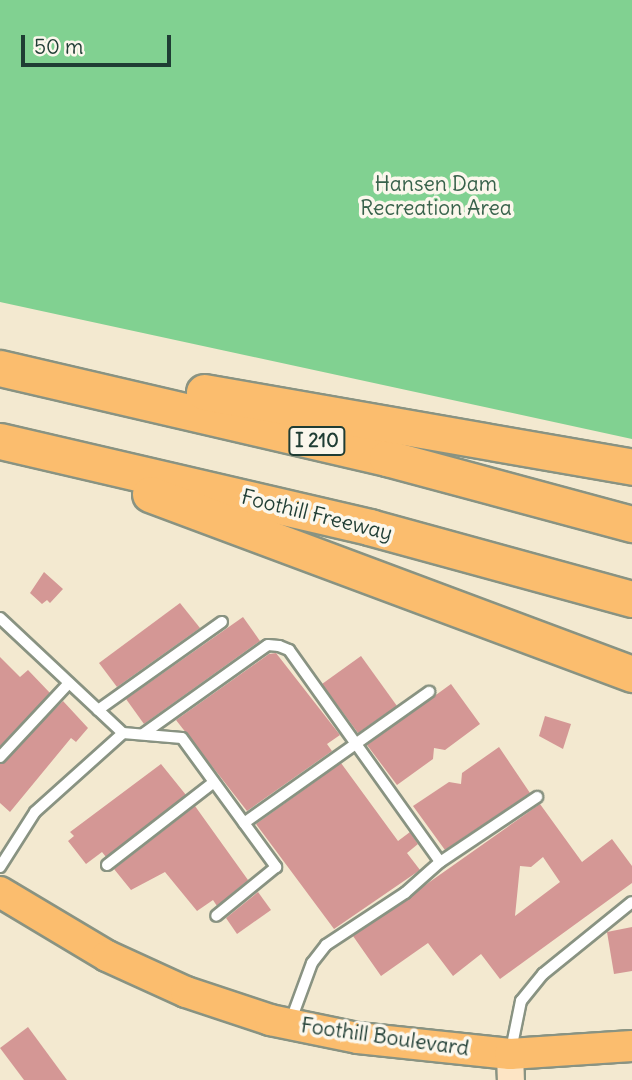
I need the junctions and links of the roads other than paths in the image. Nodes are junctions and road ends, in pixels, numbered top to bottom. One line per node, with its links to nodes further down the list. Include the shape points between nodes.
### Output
1 (0, 358): 5 (highway)
2 (0, 368): 6 (highway, I 210, via 387,458)
3 (0, 441): 4 (highway, Foothill Freeway)
4 (47, 452): 7 (highway, Foothill Freeway, via 369,527); 10 (highway)
5 (632, 467)
6 (632, 524)
7 (632, 599)
8 (0, 618): 11 (lane)
9 (222, 622): 13 (lane)
10 (632, 674)
11 (69, 683): 13 (lane); 17 (lane)
12 (429, 692): 16 (lane)
13 (98, 710): 14 (lane)
14 (123, 733): 15 (lane); 23 (lane, via 35,812)
15 (144, 734): 16 (lane, via 268,645 289,650); 18 (lane, via 182,738)
16 (357, 744): 20 (lane); 21 (lane)
17 (0, 757)
18 (214, 782): 20 (lane); 22 (lane)
19 (537, 797): 21 (lane)
20 (244, 823): 26 (lane, via 276,867)
21 (440, 862): 27 (lane, via 405,893 326,945 312,962)
22 (107, 864)
23 (0, 867)
24 (0, 892): 27 (main road, Foothill Boulevard, via 107,956 175,987)
25 (632, 902): 29 (lane, via 543,974 521,1001)
26 (216, 916)
27 (290, 1024): 29 (main road, Foothill Boulevard)
28 (632, 1046): 29 (main road, Foothill Boulevard)
29 (511, 1067)

